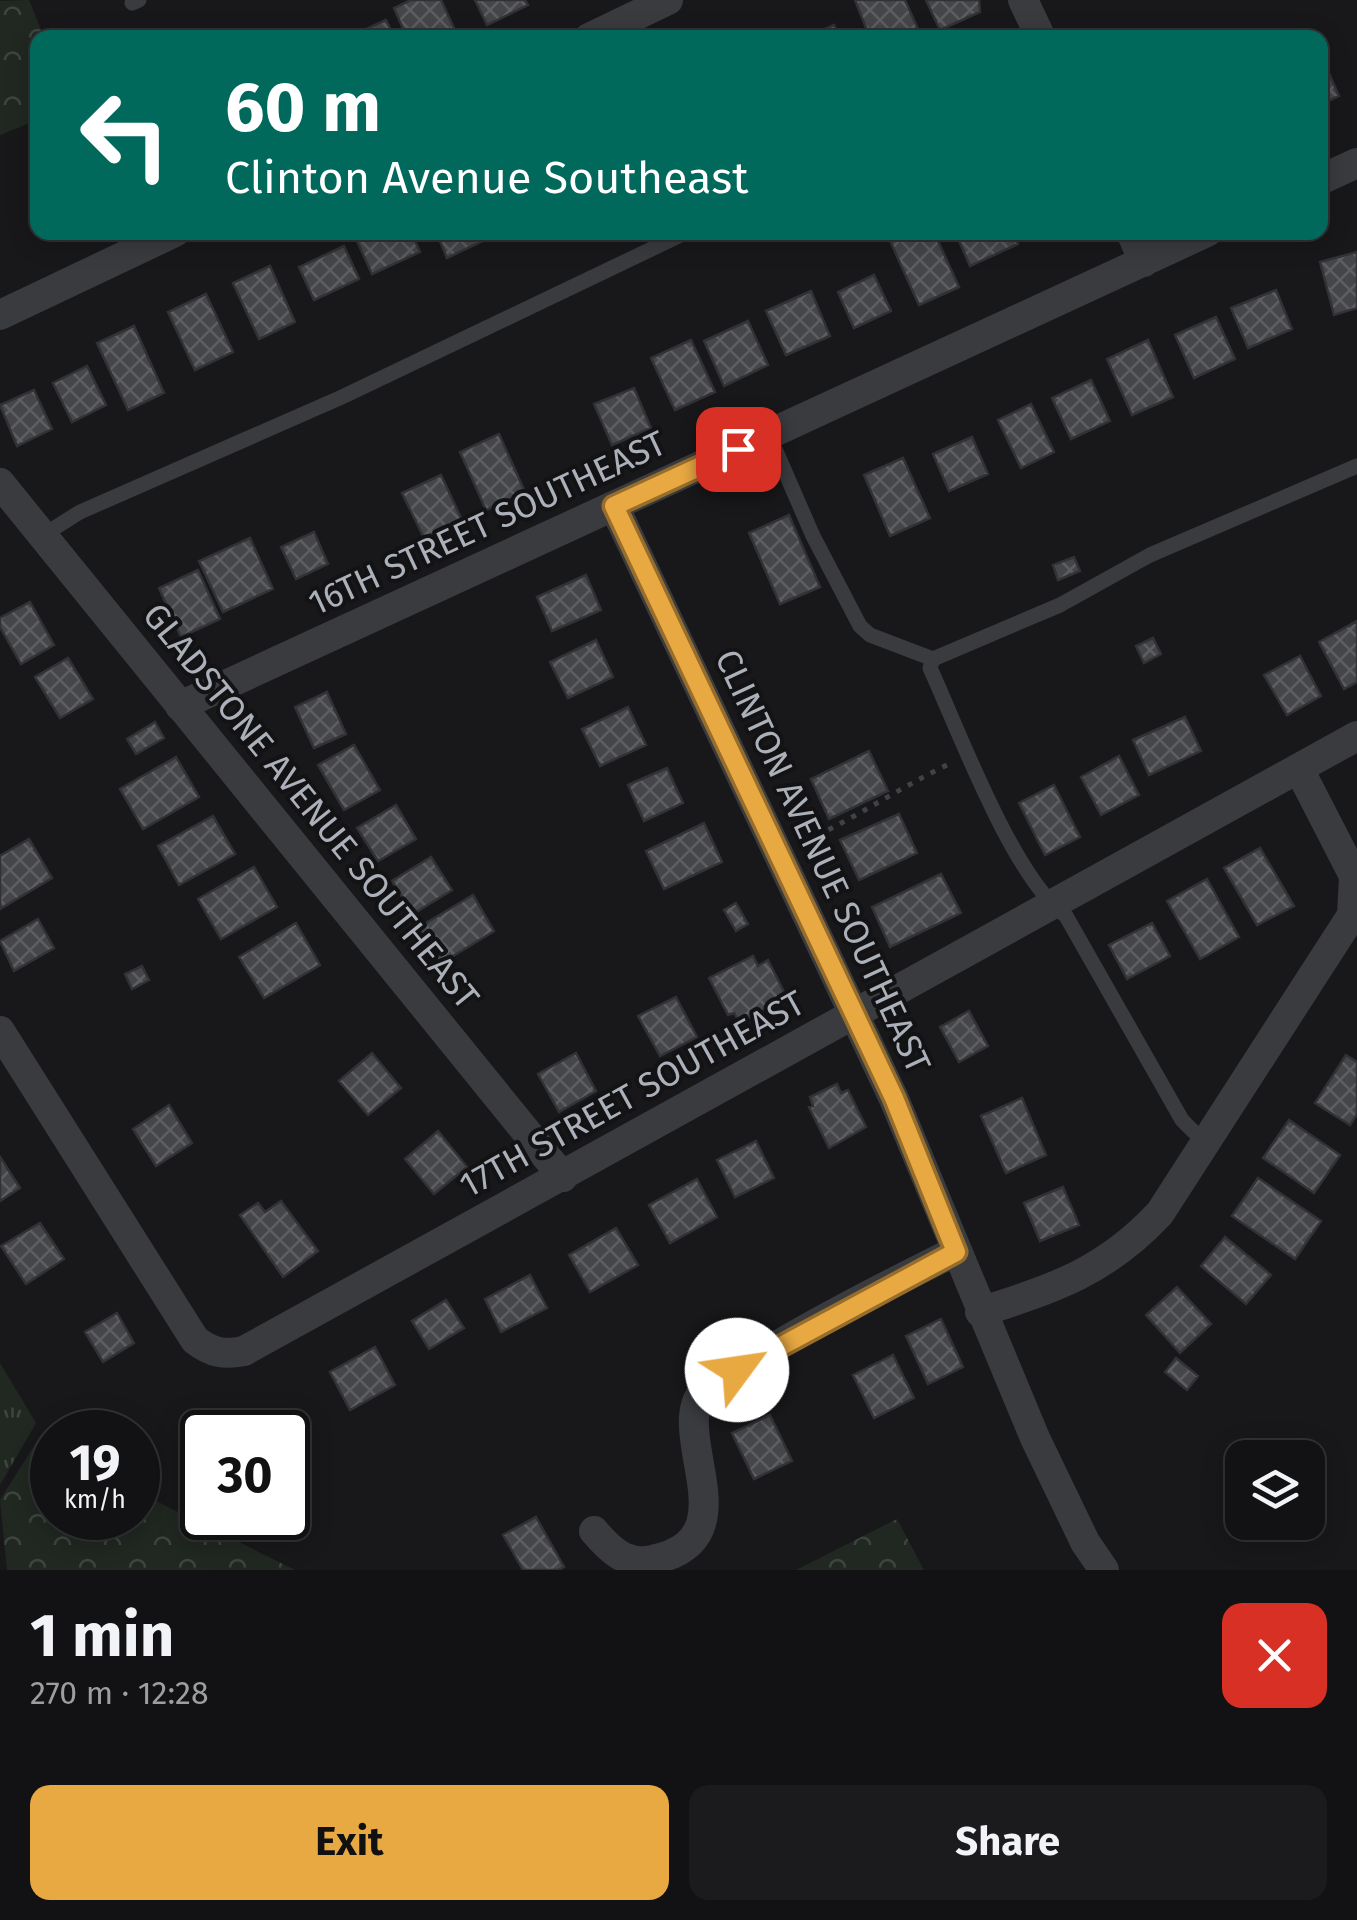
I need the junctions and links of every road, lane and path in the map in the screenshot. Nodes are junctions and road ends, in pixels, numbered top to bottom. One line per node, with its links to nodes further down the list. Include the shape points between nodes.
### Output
1 (668, 0): 3 (street)
2 (1023, 0): 4 (street)
3 (606, 30)
4 (1037, 30)
5 (1357, 163): 6 (street)
6 (1328, 176)
7 (158, 240): 12 (street)
8 (670, 240): 17 (lane, via 342,397 80,512)
9 (1134, 240): 11 (street)
10 (1190, 240): 11 (street, 16TH STREET SOUTHEAST)
11 (1144, 262): 13 (street, 16TH STREET SOUTHEAST)
12 (0, 315)
13 (769, 435): 16 (street, 16TH STREET SOUTHEAST); 18 (lane, via 860,626)
14 (1357, 466): 18 (lane)
15 (0, 483): 17 (street, GLADSTONE AVENUE SOUTHEAST)
16 (614, 506): 19 (street, 16TH STREET SOUTHEAST); 23 (street, CLINTON AVENUE SOUTHEAST)
17 (42, 536): 19 (street, GLADSTONE AVENUE SOUTHEAST)
18 (933, 659): 21 (lane, via 930,668)
19 (180, 706): 28 (street, GLADSTONE AVENUE SOUTHEAST)
20 (1357, 736): 22 (street, 17TH STREET SOUTHEAST)
21 (970, 754): 23 (path); 24 (lane)
22 (1299, 769): 24 (street, 17TH STREET SOUTHEAST); 27 (street, via 1354,876 1352,915)
23 (777, 854): 25 (street, CLINTON AVENUE SOUTHEAST)
24 (1052, 906): 25 (street, 17TH STREET SOUTHEAST); 27 (lane, via 1066,916 1182,1120)
25 (854, 1015): 28 (street, 17TH STREET SOUTHEAST); 29 (street, CLINTON AVENUE SOUTHEAST)
26 (0, 1031): 28 (street, 17TH STREET SOUTHEAST, via 195,1340 210,1351 244,1351)
27 (1206, 1144): 30 (street, via 1134,1242 1053,1288)
28 (564, 1177)
29 (956, 1252): 30 (street, CLINTON AVENUE SOUTHEAST); 31 (street, via 706,1388 691,1422 706,1487 704,1510 684,1544 666,1558 643,1562 610,1550)
30 (980, 1312): 32 (street, via 1035,1438)
31 (594, 1531)
32 (1104, 1570)

